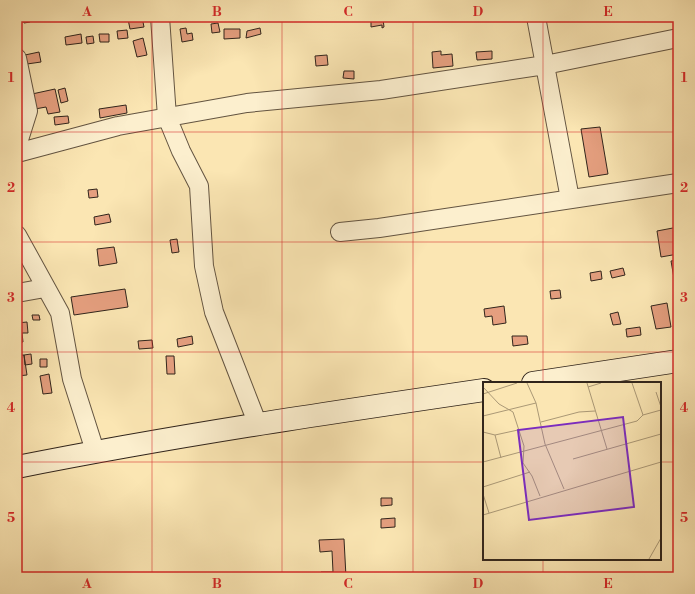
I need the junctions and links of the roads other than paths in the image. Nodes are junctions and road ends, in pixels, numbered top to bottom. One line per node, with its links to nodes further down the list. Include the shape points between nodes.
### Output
1 (160, 17): 6 (street)
2 (536, 17): 5 (street)
3 (678, 38): 5 (street)
4 (17, 58): 7 (street, via 28,111)
5 (545, 65): 6 (street, via 381,90 247,103); 10 (street)
6 (168, 117): 8 (street, via 118,126); 18 (street, via 181,151 199,186 204,266 214,312)
7 (17, 146)
8 (17, 154)
9 (678, 183): 10 (street)
10 (570, 199): 11 (street)
11 (340, 232)
12 (17, 234): 13 (street)
13 (45, 288): 14 (street); 19 (street, via 60,313 72,379)
14 (17, 293)
15 (678, 361): 16 (main road)
16 (540, 382)
17 (483, 390): 18 (main road)
18 (258, 425): 19 (main road)
19 (96, 451): 20 (main road)
20 (17, 467)

